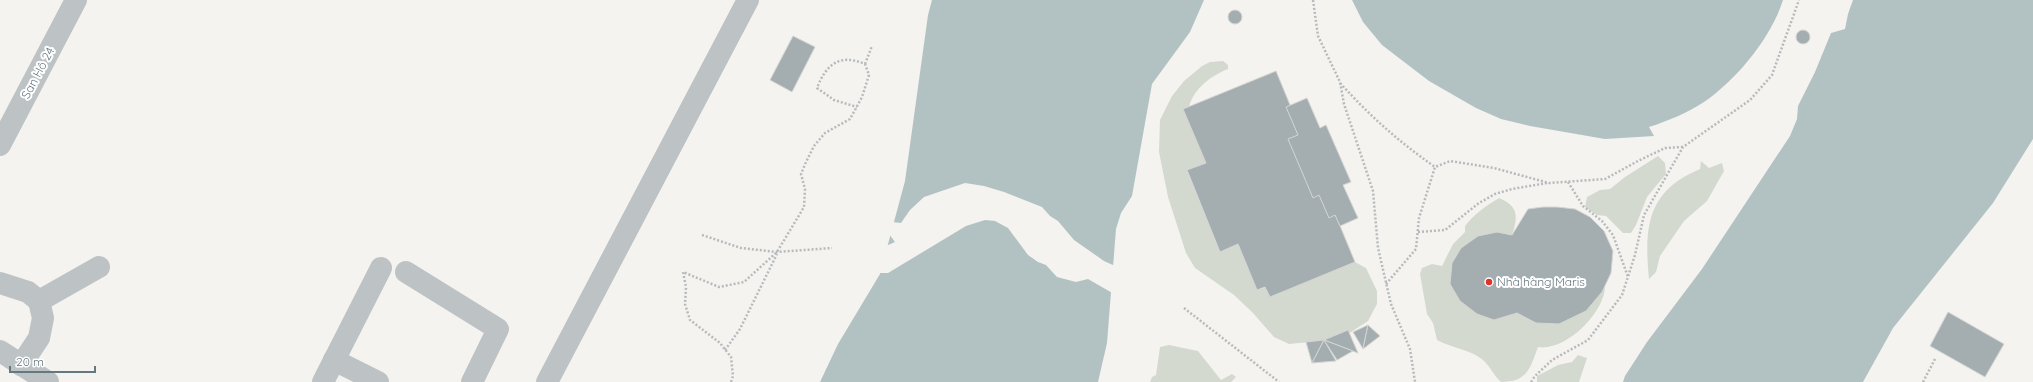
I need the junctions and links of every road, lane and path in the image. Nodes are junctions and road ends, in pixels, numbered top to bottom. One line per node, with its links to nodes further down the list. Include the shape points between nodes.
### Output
1 (76, 0): 9 (street, San Hô 24)
2 (748, 0): 35 (street)
3 (1312, 0): 7 (path, via 1318,36)
4 (1799, 0): 10 (path, via 1772,75 1750,100)
5 (872, 46): 6 (path)
6 (865, 64): 8 (path, via 869,75); 8 (path, via 855,60 837,61 824,72 817,88 834,100)
7 (1340, 82): 11 (path, via 1373,118 1405,146); 23 (path, via 1344,104 1373,191 1378,248)
8 (857, 107): 17 (path, via 850,119 825,133 814,146 802,174 805,189 804,207)
9 (0, 145)
10 (1683, 147): 12 (path, via 1665,148 1606,179); 21 (path, via 1644,216)
11 (1435, 167): 13 (path, via 1450,161 1494,168); 14 (path)
12 (1568, 181): 13 (path); 21 (path, via 1583,206 1602,221 1613,235)
13 (1549, 183): 14 (path, via 1496,194 1445,230)
14 (1418, 232): 23 (path, via 1416,249)
15 (702, 235): 17 (path, via 742,248)
16 (832, 248): 17 (path)
17 (777, 252): 26 (path, via 740,329); 26 (path, via 744,282 719,286 683,272 686,287 685,304 690,320 720,343)
18 (99, 267): 24 (street)
19 (381, 268): 29 (street)
20 (406, 272): 34 (street, via 498,329)
21 (1628, 277): 39 (path, via 1622,295 1588,340 1552,360)
22 (0, 283): 24 (street, via 28,292)
23 (1386, 284): 38 (path, via 1391,304 1410,349)
24 (40, 301): 30 (street, via 43,318 39,338)
25 (1184, 308): 37 (path)
26 (724, 350): 36 (path, via 730,357 733,376)
27 (0, 351): 30 (street)
28 (1935, 359): 40 (path)
29 (334, 360): 32 (street); 33 (street)
30 (21, 365): 31 (street)
31 (48, 382)
32 (323, 382)
33 (378, 382)
34 (472, 382)
35 (547, 382)
36 (731, 382)
37 (1279, 382)
38 (1414, 382)
39 (1531, 382)
40 (1923, 382)

